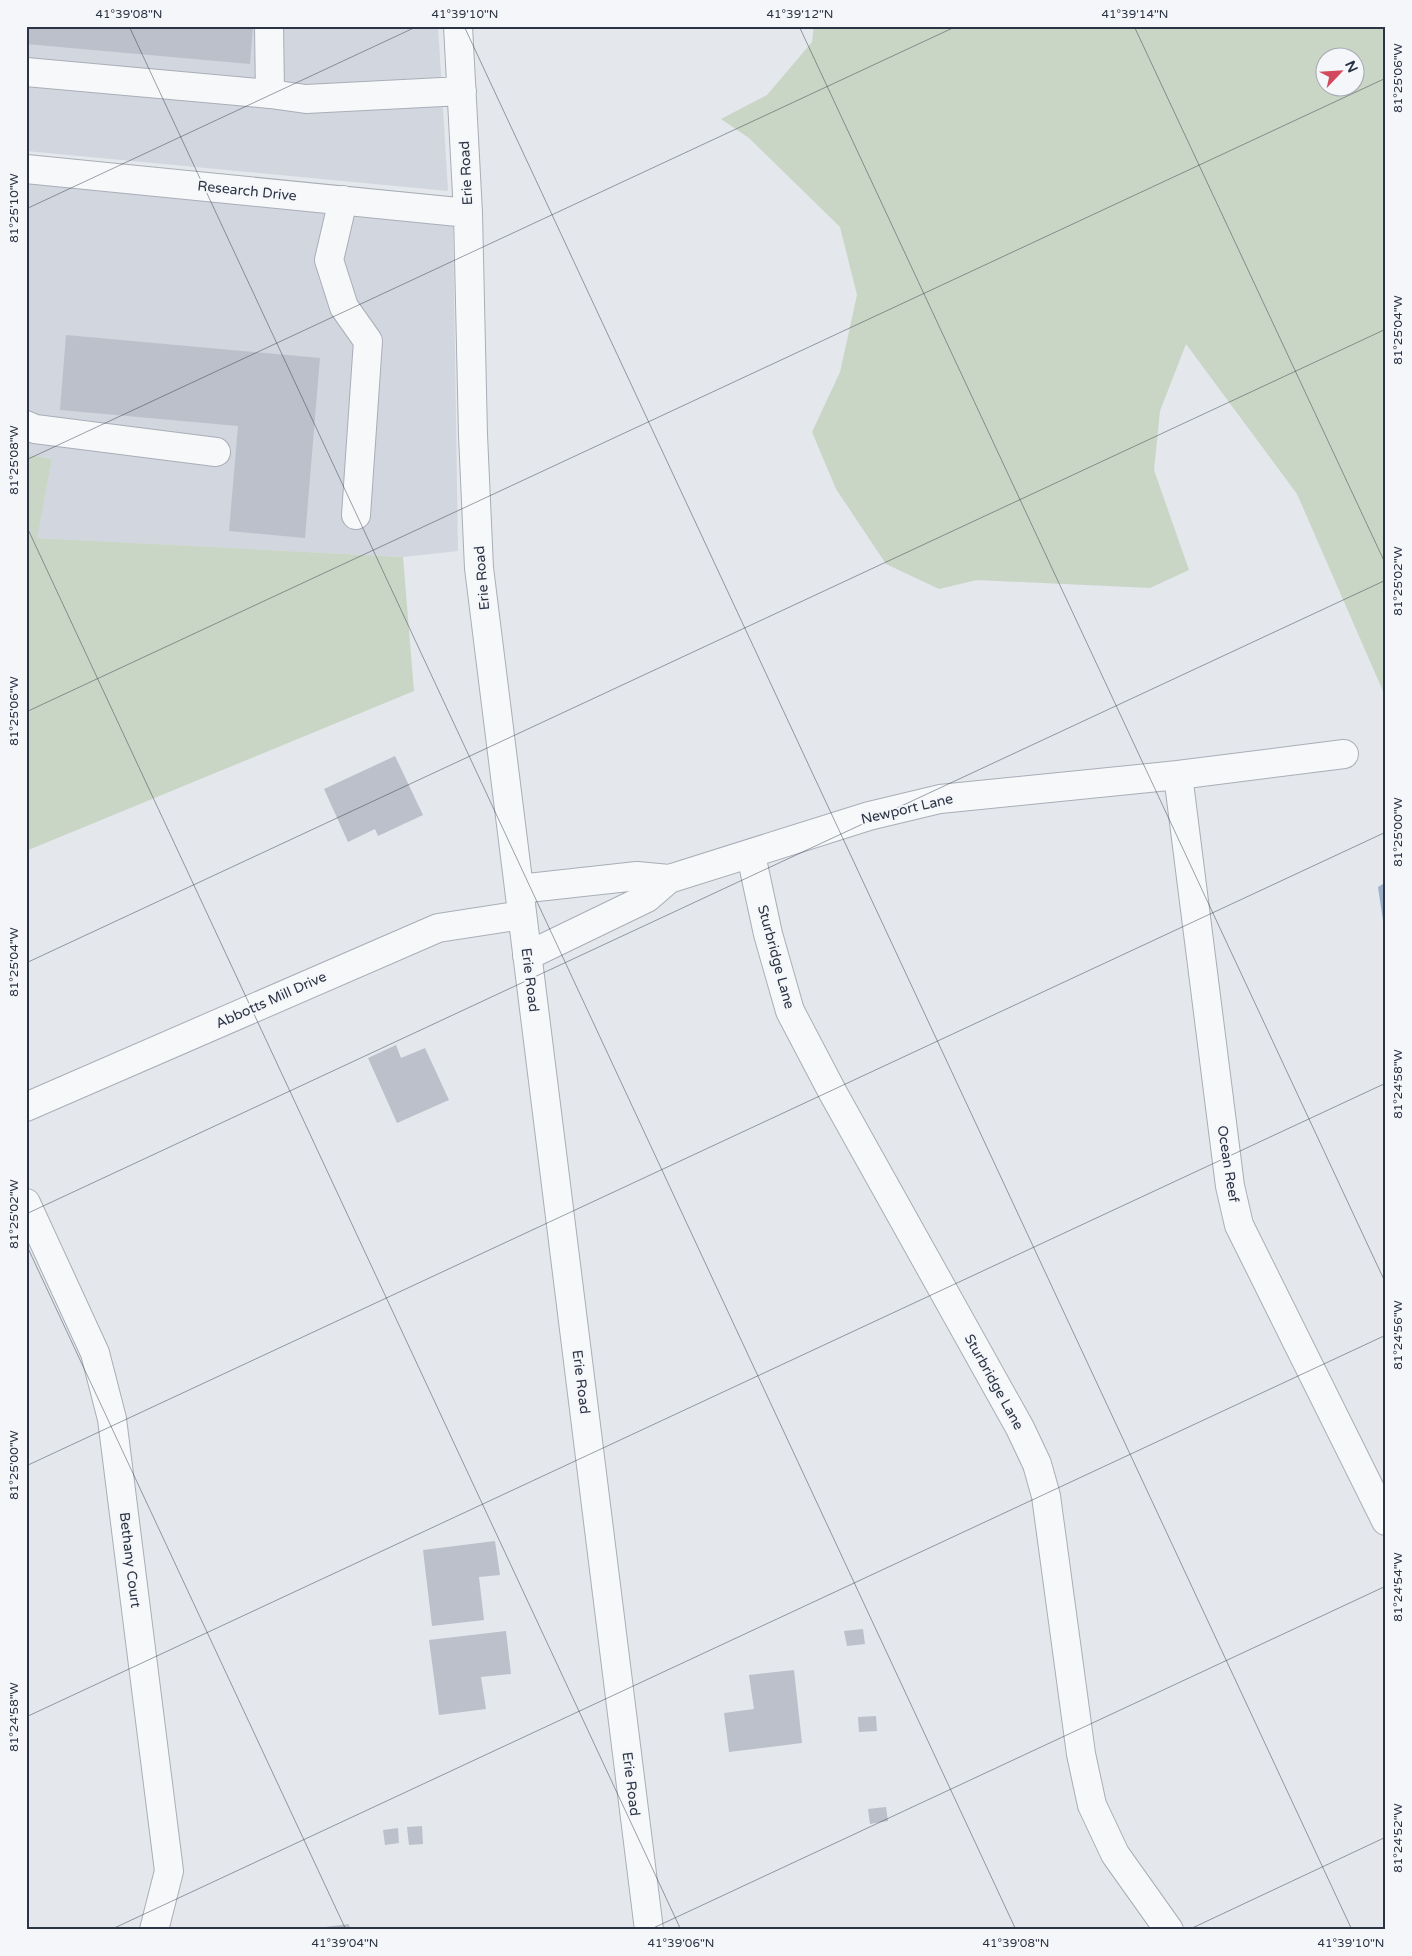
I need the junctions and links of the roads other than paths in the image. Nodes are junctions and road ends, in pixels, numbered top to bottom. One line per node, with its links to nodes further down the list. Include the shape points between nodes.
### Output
1 (269, 26): 5 (street)
2 (458, 26): 4 (street, Erie Road)
3 (26, 72): 5 (street)
4 (462, 91): 5 (street, via 306,99); 8 (street, Erie Road)
5 (270, 94)
6 (26, 169): 7 (street, Research Drive)
7 (343, 200): 8 (street, Research Drive); 11 (street, via 329,260 344,307 368,341)
8 (468, 213): 16 (street, Erie Road, via 479,568)
9 (26, 425): 10 (street, via 35,429)
10 (216, 452)
11 (356, 515)
12 (1344, 754): 13 (street, Newport Lane)
13 (1178, 776): 14 (street, Newport Lane, via 940,799 869,816); 21 (street, Ocean Reef, via 1230,1186 1239,1225)
14 (751, 855): 15 (street, Newport Lane); 24 (street, Sturbridge Lane, via 768,934 790,1011 1037,1464 1046,1496 1081,1754 1092,1805 1115,1854)
15 (669, 879): 16 (street, via 637,876); 18 (street, Newport Lane, via 647,898)
16 (519, 889): 17 (street, Erie Road)
17 (522, 916): 18 (street, Erie Road); 19 (street, Abbotts Mill Drive, via 438,928)
18 (527, 956): 23 (street, Erie Road)
19 (26, 1107)
20 (26, 1203): 22 (street, Bethany Court, via 95,1353 112,1419 169,1871)
21 (1386, 1521)
22 (152, 1929)
23 (650, 1930)
24 (1169, 1930)

